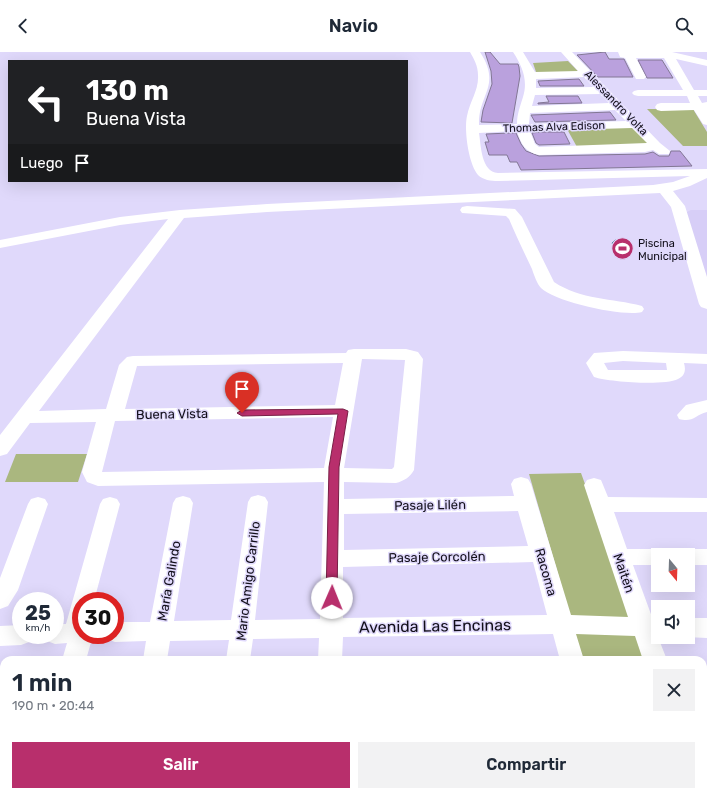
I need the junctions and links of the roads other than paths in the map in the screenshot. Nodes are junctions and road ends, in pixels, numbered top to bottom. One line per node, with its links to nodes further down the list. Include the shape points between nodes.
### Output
1 (475, 52): 22 (street, via 483,67 484,76)
2 (518, 52): 10 (street, via 526,63)
3 (566, 52): 9 (street, Alessandro Volta)
4 (695, 52): 7 (street)
5 (626, 53): 6 (street); 13 (street, via 644,87)
6 (667, 54): 8 (street); 13 (street)
7 (707, 54)
8 (707, 63)
9 (587, 74): 10 (street); 11 (street, Alessandro Volta)
10 (530, 76): 12 (street)
11 (603, 90): 12 (street); 15 (street, Alessandro Volta)
12 (529, 92): 18 (street)
13 (690, 93): 14 (street); 16 (street)
14 (707, 93)
15 (619, 106): 18 (street); 20 (street, Alessandro Volta)
16 (703, 106): 17 (street); 19 (street)
17 (661, 107)
18 (524, 110): 21 (street)
19 (707, 121)
20 (636, 124): 21 (street, Thomas Alva Edison); 23 (street, Alessandro Volta)
21 (522, 128): 22 (street, Thomas Alva Edison); 24 (street, via 530,147)
22 (472, 129): 27 (street, via 482,170 488,176)
23 (654, 145): 24 (street, via 645,148); 25 (street, Alessandro Volta)
24 (536, 151): 26 (street)
25 (665, 152)
26 (520, 154)
27 (707, 173): 28 (street, via 688,183)
28 (664, 189): 29 (street); 32 (street, via 678,206)
29 (302, 207): 30 (street); 33 (street, via 323,210 510,212 515,217 547,285 554,291 570,298)
30 (180, 214): 31 (street, via 120,221); 41 (street)
31 (0, 244)
32 (707, 304)
33 (636, 309)
34 (354, 356): 38 (street); 39 (street, via 133,361 128,365); 43 (street, via 406,354 413,357 404,470 391,477)
35 (673, 358): 36 (street)
36 (707, 359)
37 (707, 406): 40 (street, via 693,409)
38 (343, 411): 39 (street, Buena Vista); 43 (street)
39 (111, 415): 41 (street, Buena Vista); 43 (street, via 92,472 98,479)
40 (686, 415)
41 (24, 417): 42 (street)
42 (0, 449)
43 (334, 475): 50 (street)
44 (523, 493): 50 (street, Pasaje Lilén); 51 (street, Racoma)
45 (258, 502): 64 (street, Mario Amigo Carrillo)
46 (183, 503): 66 (street, María Galindo)
47 (38, 504): 58 (street, via 7,590)
48 (110, 504): 57 (street)
49 (707, 505): 52 (street, Maitén, via 597,495)
50 (334, 507): 56 (street)
51 (541, 554): 56 (street, Pasaje Corcolén); 59 (street, Racoma)
52 (619, 557): 53 (street); 60 (street, Maitén)
53 (651, 557)
54 (695, 557): 55 (street)
55 (707, 557)
56 (332, 559): 61 (street)
57 (86, 592)
58 (0, 600)
59 (561, 624): 60 (street, Avenida Las Encinas); 61 (street, Avenida Las Encinas); 75 (street, Racoma)
60 (651, 627)
61 (331, 628): 64 (street, Avenida Las Encinas); 74 (street)
62 (695, 628): 63 (street)
63 (707, 628)
64 (242, 630): 66 (street, Avenida Las Encinas); 73 (street, Mario Amigo Carrillo)
65 (124, 632): 66 (street, Avenida Las Encinas)
66 (160, 632): 72 (street, María Galindo)
67 (12, 635): 68 (street)
68 (0, 636)
69 (73, 644): 71 (street)
70 (653, 644): 76 (street, Maitén)
71 (74, 656)
72 (156, 656)
73 (239, 656)
74 (330, 656)
75 (571, 656)
76 (655, 656)

